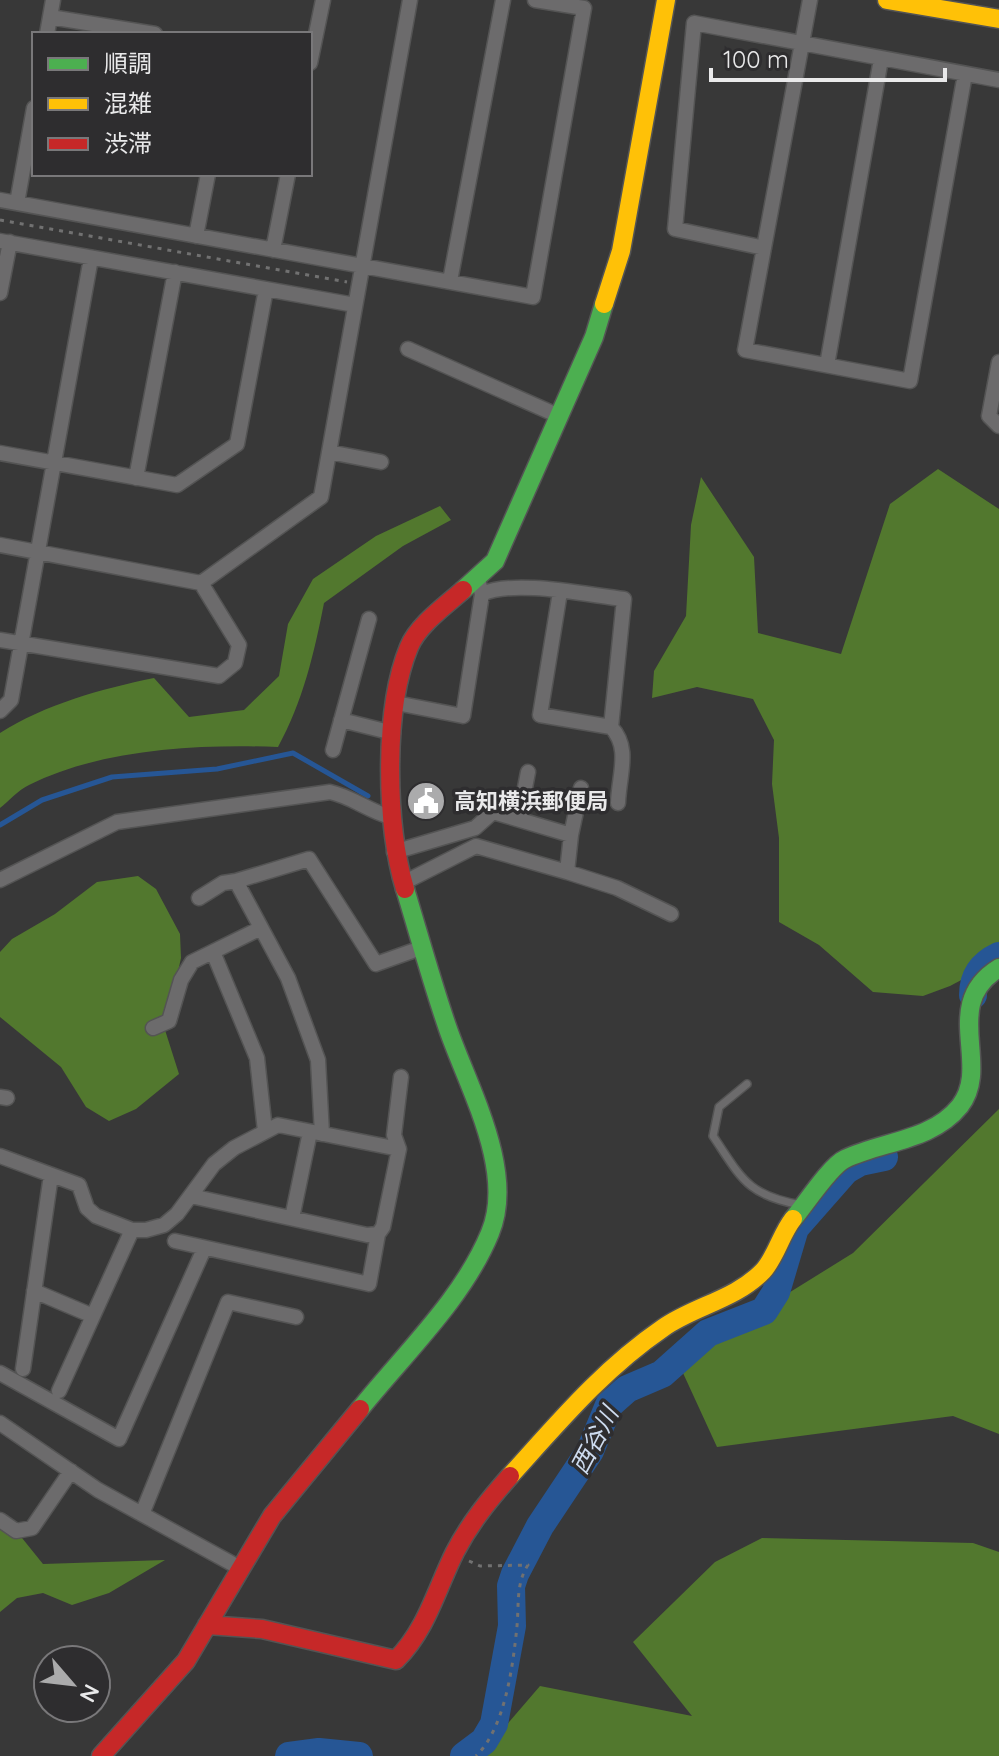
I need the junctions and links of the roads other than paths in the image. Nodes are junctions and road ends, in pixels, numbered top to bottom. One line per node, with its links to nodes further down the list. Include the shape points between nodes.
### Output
1 (53, 0): 9 (street)
2 (323, 0): 14 (street)
3 (410, 0): 28 (street)
4 (503, 0): 30 (street)
5 (535, 0): 30 (street, via 584,8 533,297)
6 (666, 0): 37 (street, via 621,251 594,337)
7 (810, 0): 13 (street)
8 (887, 0): 10 (street)
9 (50, 17): 11 (street); 12 (street)
10 (999, 19)
11 (47, 32)
12 (143, 32)
13 (801, 45): 15 (street); 25 (street); 25 (street, via 694,23 675,229)
14 (312, 51)
15 (881, 59): 16 (street); 36 (street)
16 (965, 74): 17 (street); 36 (street, via 910,381)
17 (999, 80)
18 (32, 119): 22 (street)
19 (208, 176): 23 (street)
20 (288, 176): 26 (street)
21 (0, 200): 22 (street)
22 (17, 203): 23 (street)
23 (196, 236): 26 (street)
24 (5, 242): 27 (street); 32 (street)
25 (764, 248): 36 (street, via 745,350)
26 (273, 250): 28 (street)
27 (91, 258): 29 (street); 42 (street)
28 (363, 264): 30 (street); 33 (street)
29 (175, 272): 31 (street); 43 (street)
30 (450, 281)
31 (266, 289): 33 (street); 43 (street, via 237,444 177,485)
32 (0, 293)
33 (355, 305): 39 (street)
34 (408, 349): 37 (street)
35 (999, 362): 38 (street, via 989,416)
36 (827, 365)
37 (559, 416): 47 (street)
38 (999, 426)
39 (329, 452): 41 (street); 46 (street, via 321,497)
40 (0, 453): 42 (street)
41 (381, 462)
42 (54, 463): 43 (street); 45 (street)
43 (136, 478)
44 (0, 545): 45 (street)
45 (38, 552): 46 (street); 51 (street)
46 (201, 583): 51 (street, via 239,645 235,663 219,676)
47 (480, 587): 48 (street); 52 (street, via 430,620 409,646); 52 (street, via 463,716)
48 (560, 592): 55 (street, via 624,599); 55 (street, via 540,715)
49 (369, 619): 54 (street)
50 (0, 640): 51 (street)
51 (21, 644): 53 (street, via 11,700)
52 (396, 703): 56 (street)
53 (0, 711)
54 (341, 720): 56 (street); 57 (street)
55 (611, 727): 60 (street, via 623,739)
56 (393, 733): 61 (street)
57 (333, 750)
58 (528, 772): 62 (street)
59 (581, 788): 63 (street)
60 (618, 803)
61 (391, 817): 64 (street); 66 (street, via 330,792 117,822)
62 (519, 819): 63 (street); 64 (street, via 493,812 475,828)
63 (571, 835): 65 (street)
64 (394, 852): 68 (street)
65 (567, 872): 68 (street, via 476,846); 70 (street)
66 (0, 880)
67 (236, 881): 69 (street); 71 (street); 72 (street, via 309,859 376,964)
68 (403, 883): 72 (street)
69 (199, 898)
70 (671, 914)
71 (261, 928): 73 (street); 79 (street, via 288,978 318,1060)
72 (421, 948): 100 (street, via 488,1131 498,1200 491,1232 463,1282 295,1484)
73 (213, 952): 75 (street, via 192,962 169,1021); 78 (street, via 257,1058)
74 (999, 968): 84 (street, via 986,976 968,1007 969,1087 960,1106 939,1124 898,1143 842,1160)
75 (153, 1028)
76 (401, 1077): 80 (street, via 394,1135)
77 (747, 1084): 84 (lane, via 719,1107 713,1136 740,1176 767,1199)
78 (265, 1131): 79 (street, via 278,1125); 83 (street, via 214,1164)
79 (316, 1133): 80 (street); 85 (street)
80 (399, 1149): 87 (street)
81 (0, 1156): 82 (street)
82 (51, 1175): 86 (street, via 79,1185 87,1208 96,1216); 90 (street)
83 (191, 1196): 85 (street); 86 (street, via 164,1225)
84 (803, 1206): 101 (street, via 781,1234 765,1269 749,1283 665,1326 605,1372 477,1513 427,1619 396,1660 262,1629)
85 (292, 1218): 87 (street)
86 (132, 1230): 91 (street)
87 (378, 1234): 89 (street, via 369,1284)
88 (175, 1241): 89 (street)
89 (204, 1249): 94 (street, via 119,1439)
90 (34, 1291): 91 (street); 93 (street)
91 (93, 1316): 95 (street)
92 (296, 1317): 98 (street, via 228,1302)
93 (23, 1369)
94 (0, 1373)
95 (59, 1391)
96 (0, 1423): 97 (street)
97 (71, 1471): 98 (street); 99 (street, via 32,1528 16,1531)
98 (142, 1514): 100 (street)
99 (0, 1520)
100 (240, 1568): 101 (street)
101 (207, 1625): 102 (street, via 186,1661)
102 (101, 1756)

